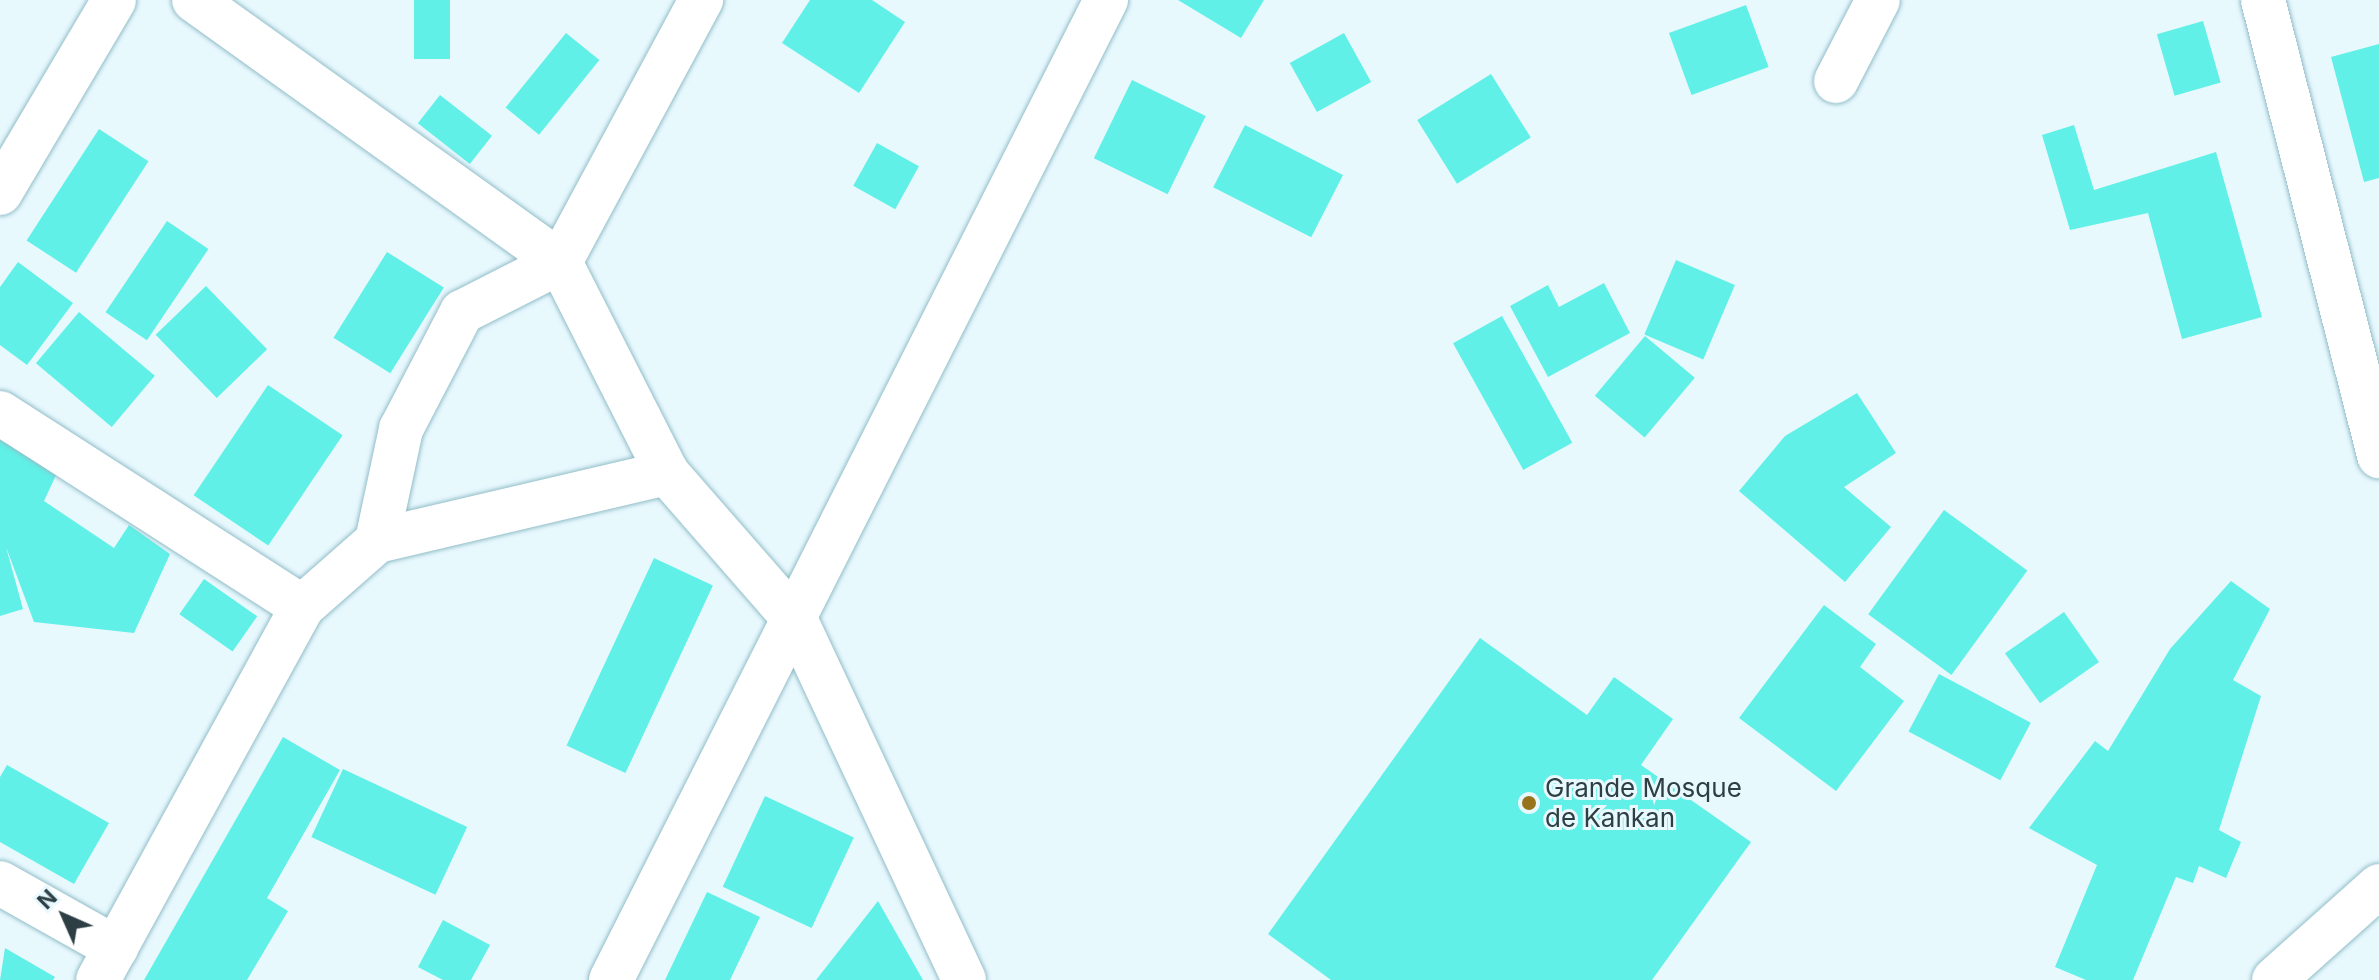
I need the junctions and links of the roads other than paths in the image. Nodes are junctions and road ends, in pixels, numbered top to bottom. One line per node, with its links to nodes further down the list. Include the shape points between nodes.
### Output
1 (114, 0): 8 (street)
2 (194, 0): 9 (street)
3 (701, 0): 9 (street)
4 (1106, 0): 16 (street, via 1054,93)
5 (1878, 0): 7 (street)
6 (2263, 0): 10 (street)
7 (1836, 81)
8 (0, 193)
9 (560, 262): 13 (street); 14 (street, via 462,312 401,429)
10 (2372, 388): 12 (street)
11 (0, 413): 15 (street)
12 (2379, 456)
13 (667, 473): 14 (street); 16 (street)
14 (377, 541): 15 (street)
15 (302, 607): 19 (street)
16 (796, 621): 20 (street); 21 (street)
17 (0, 883): 19 (street)
18 (2379, 886): 22 (street)
19 (107, 964)
20 (611, 980)
21 (964, 980)
22 (2274, 980)

